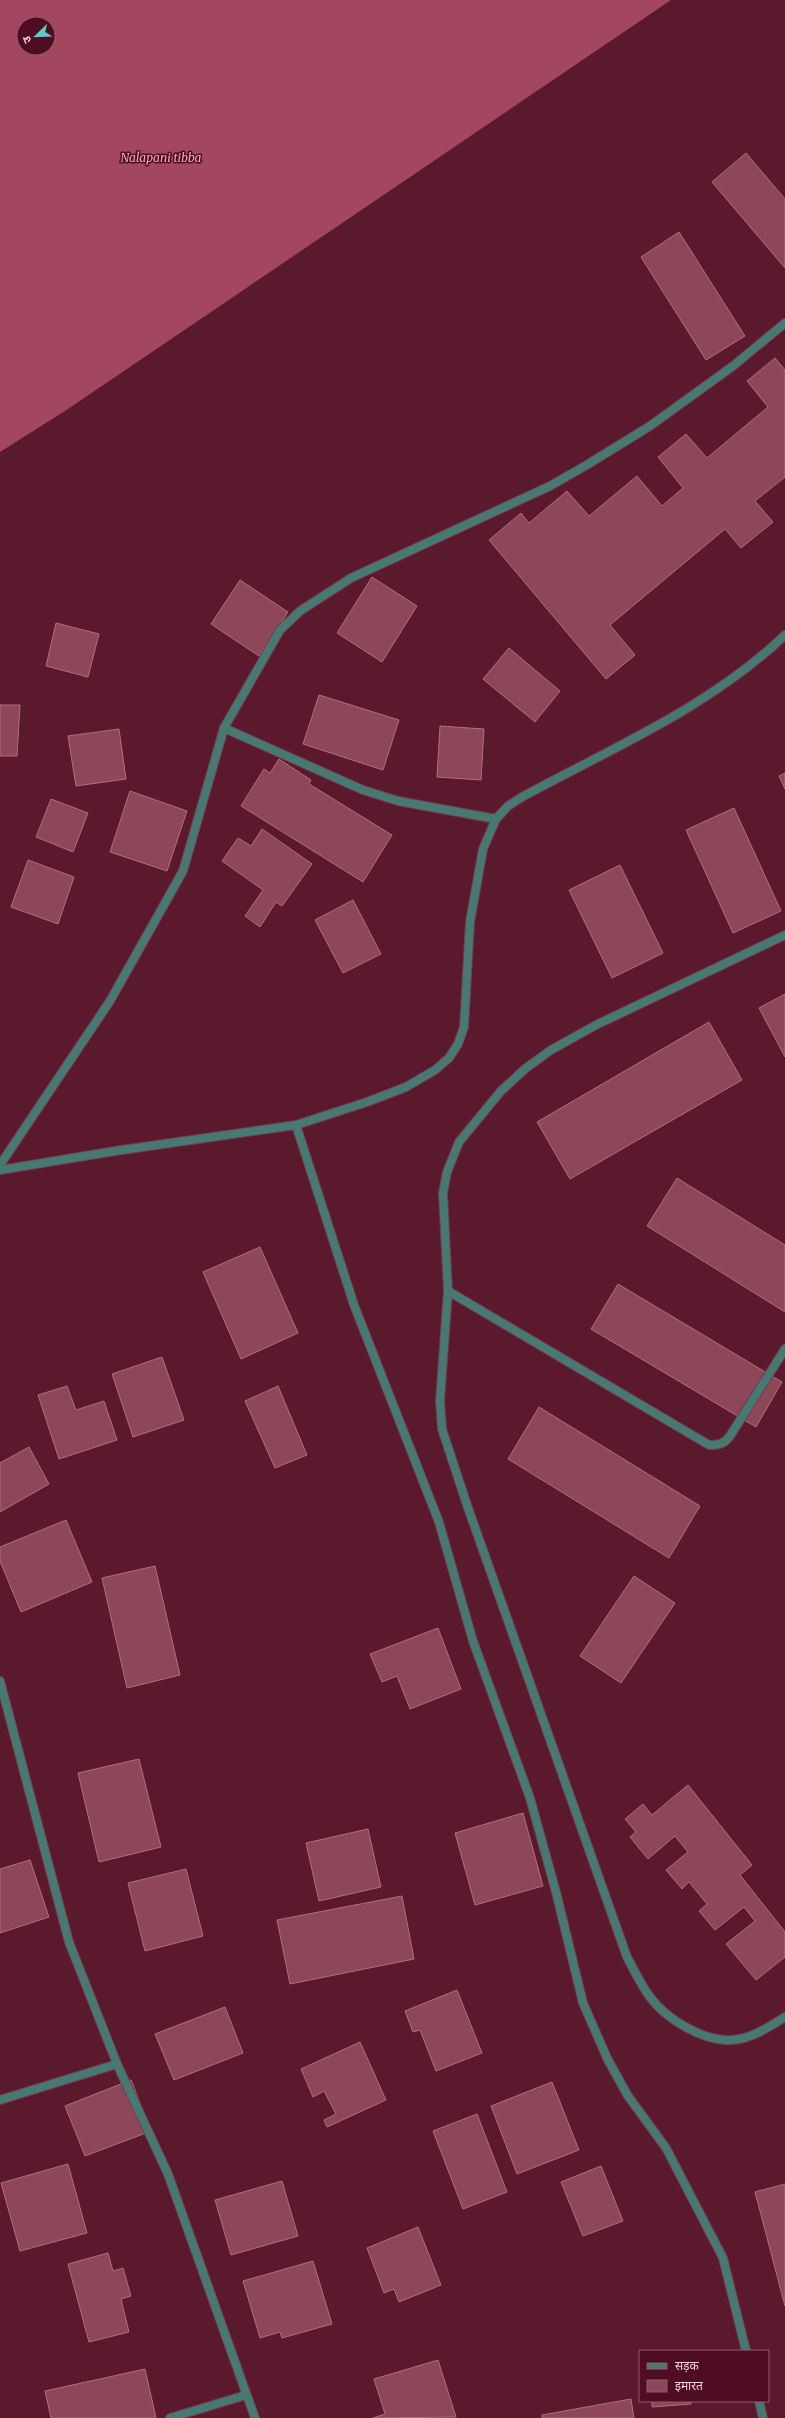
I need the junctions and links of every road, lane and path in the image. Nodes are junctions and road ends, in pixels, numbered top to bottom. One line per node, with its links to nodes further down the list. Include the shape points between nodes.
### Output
1 (785, 323): 3 (street, via 733,366 650,426 585,466 550,486 351,578 300,610 280,630)
2 (785, 636): 4 (street, via 727,682 673,717 522,797 508,806)
3 (224, 728): 4 (street, via 362,790 398,801); 7 (street, via 183,871 110,1001)
4 (496, 819): 6 (street, via 483,849 470,922 464,1027 458,1044 449,1058 435,1070 406,1087)
5 (785, 935): 9 (street, via 564,1043 526,1068 501,1091 459,1142 448,1172 443,1193)
6 (296, 1125): 8 (street); 15 (street, via 354,1305 439,1522 473,1641 530,1798 583,2003 608,2060 628,2096 666,2148 722,2258)
7 (0, 1165)
8 (0, 1170)
9 (448, 1290): 10 (street, via 709,1445 718,1445 730,1436); 12 (street, via 440,1377 442,1429 627,1957 651,1998 667,2014 711,2038 732,2040 763,2031)
10 (785, 1349)
11 (0, 1681): 13 (street, via 69,1942)
12 (785, 2017)
13 (117, 2064): 14 (street); 16 (street, via 168,2174)
14 (0, 2100)
15 (746, 2350)
16 (246, 2395): 18 (street); 19 (street)
17 (759, 2402): 20 (street)
18 (170, 2418)
19 (255, 2418)
20 (763, 2418)

